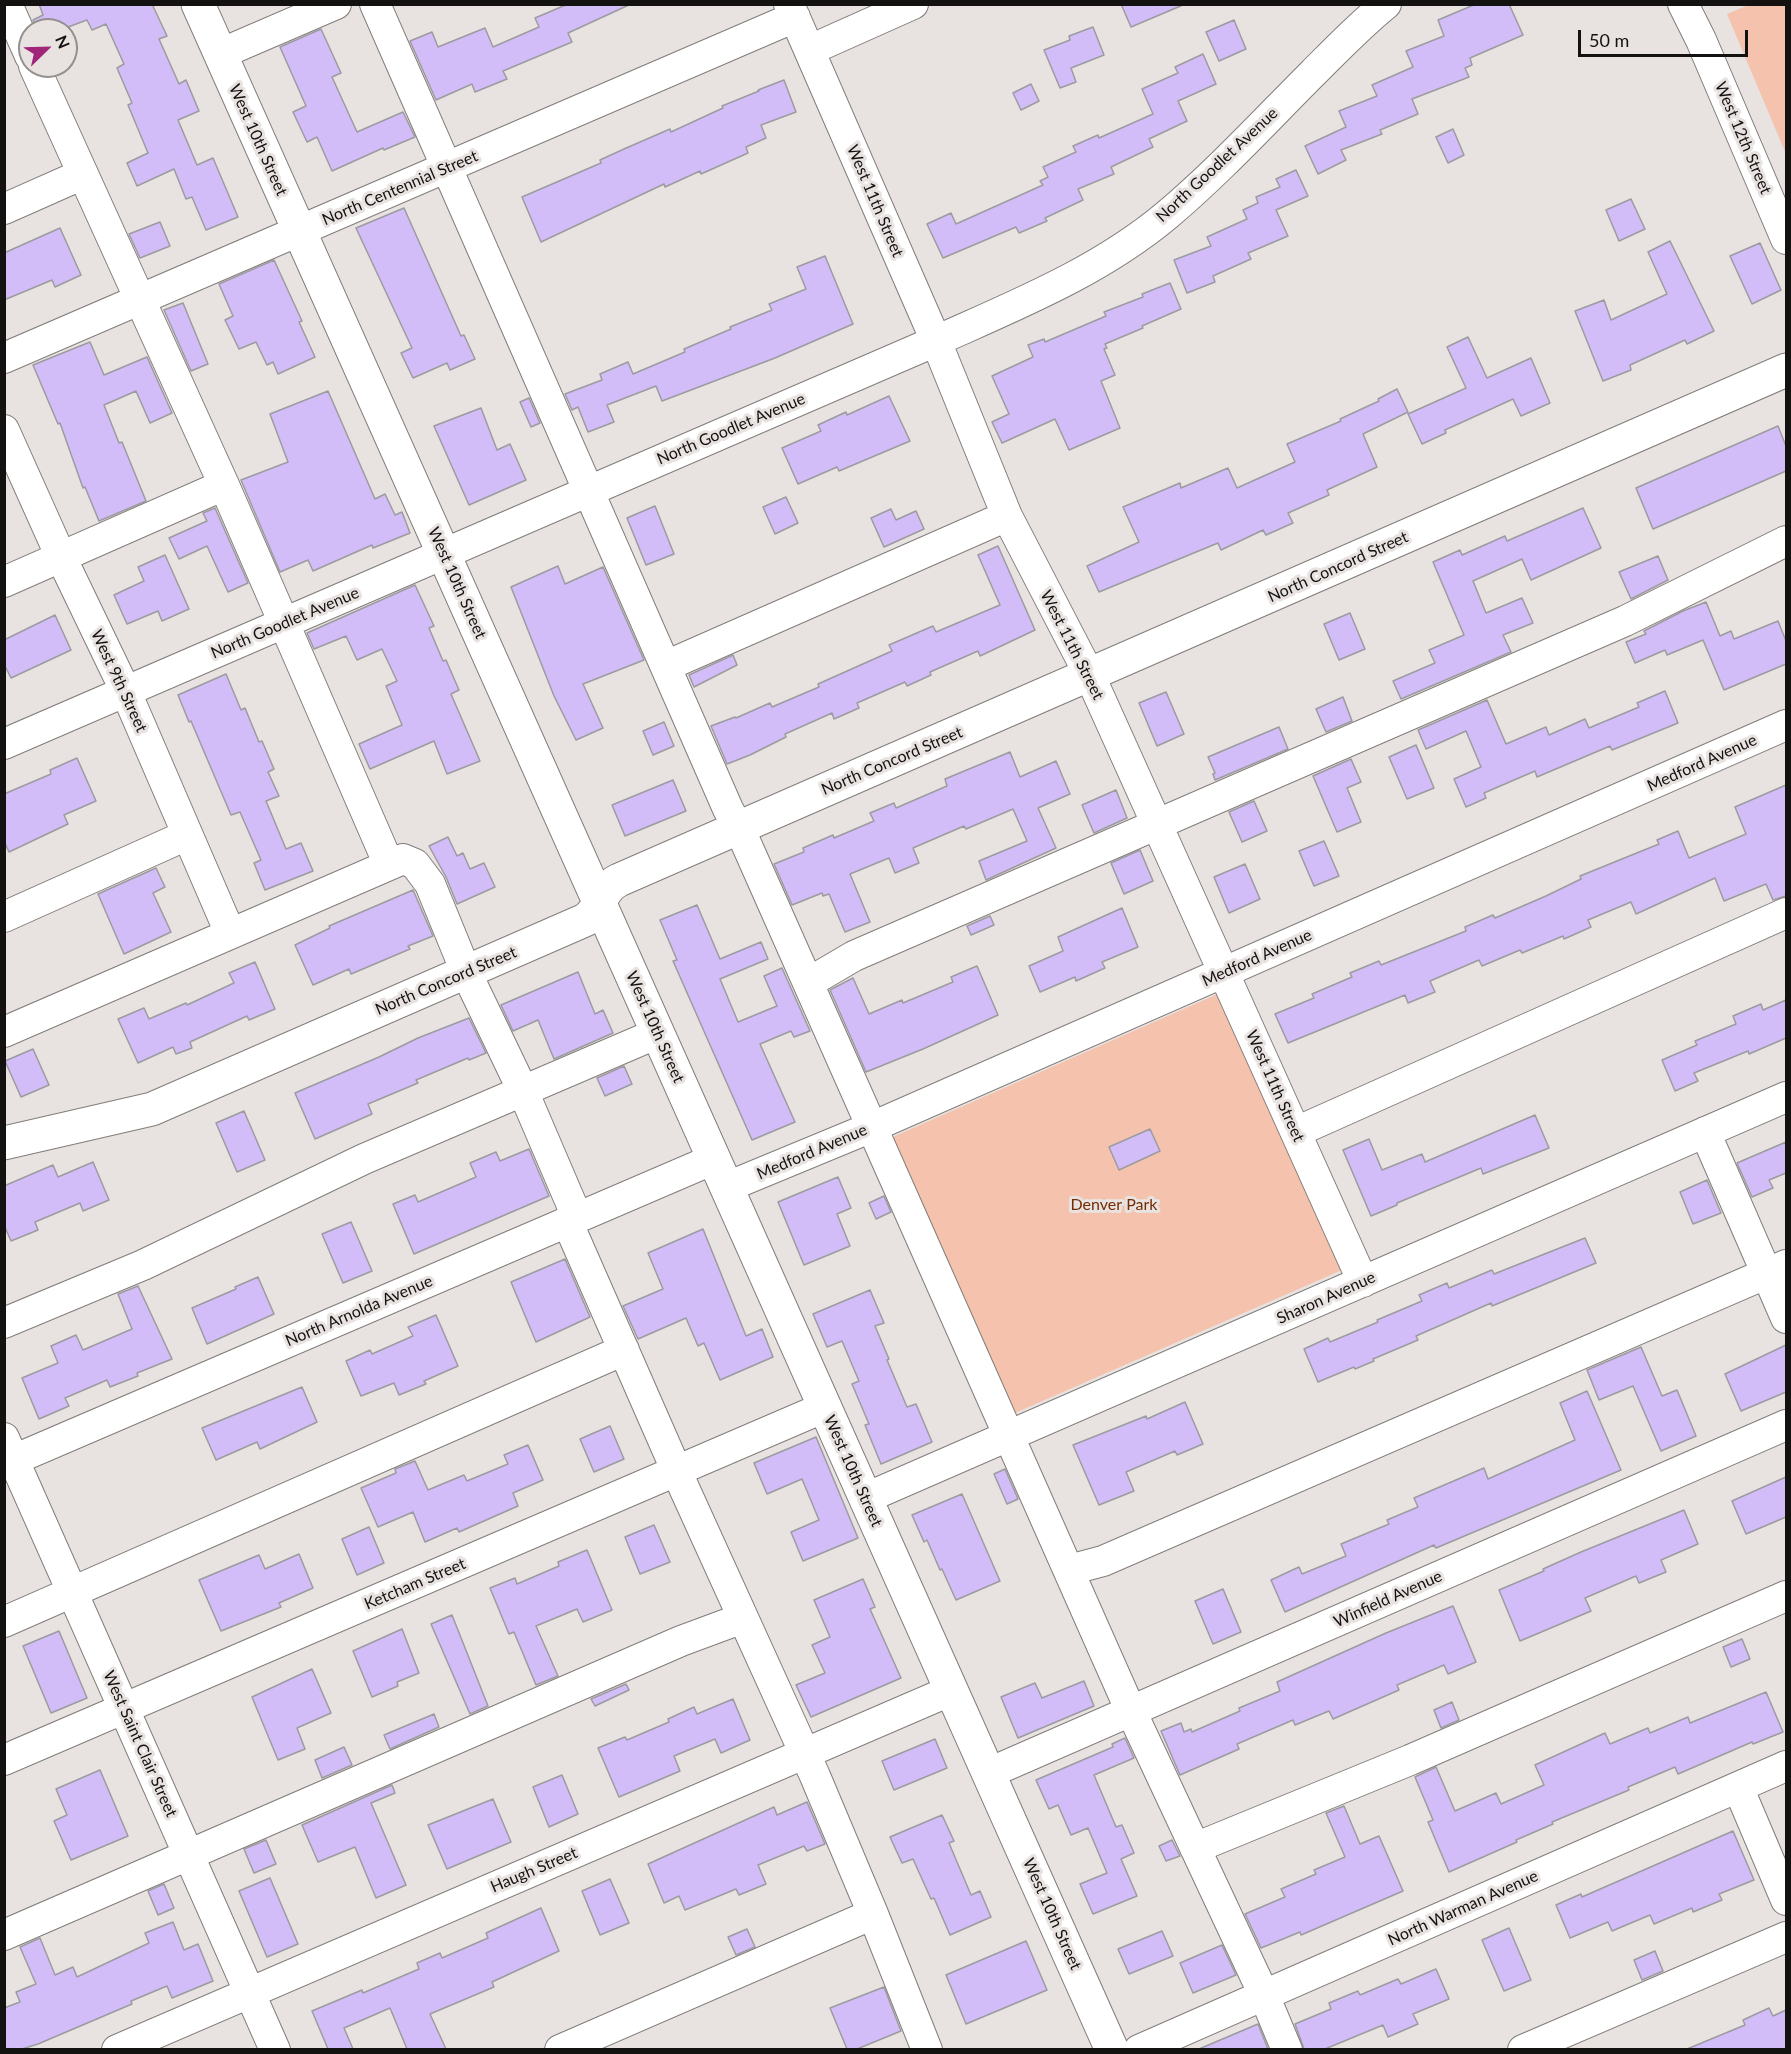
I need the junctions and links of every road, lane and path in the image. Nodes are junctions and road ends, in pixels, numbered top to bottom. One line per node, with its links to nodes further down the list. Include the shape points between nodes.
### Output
1 (7, 4): 9 (street)
2 (198, 4): 11 (main road, West 10th Street)
3 (336, 4): 11 (street)
4 (375, 4): 13 (street)
5 (913, 4): 10 (street)
6 (1386, 4): 19 (street, North Goodlet Avenue, via 1352,33 1204,182 1148,229 1070,279)
7 (1683, 4): 17 (street, West 12th Street)
8 (792, 11): 10 (street, West 11th Street); 13 (street, North Centennial Street)
9 (18, 29)
10 (810, 50): 19 (street, West 11th Street)
11 (220, 54): 16 (main road, West 10th Street)
12 (39, 78): 14 (street)
13 (446, 168): 16 (street, North Centennial Street); 24 (street)
14 (82, 174): 15 (street); 18 (street)
15 (4, 209)
16 (299, 231): 18 (street, North Centennial Street); 27 (main road, West 10th Street)
17 (1786, 239)
18 (139, 300): 20 (street, North Centennial Street); 23 (street)
19 (936, 341): 24 (street, North Goodlet Avenue); 25 (street, West 11th Street)
20 (4, 358)
21 (1786, 370): 32 (main road, North Concord Street)
22 (4, 430): 28 (street, West 9th Street)
23 (224, 485): 28 (street); 30 (street)
24 (587, 492): 27 (street, North Goodlet Avenue); 31 (street)
25 (1006, 516): 31 (street); 32 (street, West 11th Street)
26 (1786, 541): 36 (street, via 1625,621)
27 (444, 554): 30 (street, North Goodlet Avenue); 40 (main road, West 10th Street)
28 (61, 557): 29 (street); 33 (street, West 9th Street)
29 (4, 582)
30 (284, 623): 33 (street, North Goodlet Avenue); 39 (street)
31 (666, 666): 37 (street)
32 (1090, 676): 36 (street, West 11th Street); 37 (main road, North Concord Street)
33 (126, 692): 35 (street, North Goodlet Avenue); 38 (street, West 9th Street)
34 (1786, 725): 45 (street, Medford Avenue)
35 (4, 744)
36 (1156, 823): 45 (street, West 11th Street); 46 (street, via 854,956)
37 (739, 828): 40 (main road, North Concord Street, via 614,882); 46 (street)
38 (188, 835): 42 (street); 43 (street, West 9th Street)
39 (389, 865): 43 (street); 44 (street, via 402,859 415,864 430,884)
40 (599, 902): 44 (main road, North Concord Street, via 585,920); 48 (main road, West 10th Street)
41 (1786, 913): 52 (street)
42 (4, 917)
43 (230, 933): 47 (street)
44 (466, 972): 49 (street); 54 (main road, North Concord Street, via 152,1108)
45 (1224, 973): 51 (street, Medford Avenue); 52 (street, West 11th Street)
46 (808, 983): 51 (street)
47 (4, 1032)
48 (658, 1033): 49 (street); 55 (main road, West 10th Street)
49 (523, 1091): 56 (street); 60 (street)
50 (1786, 1097): 53 (street, Sharon Avenue)
51 (872, 1127): 55 (street, Medford Avenue); 64 (street)
52 (1296, 1132): 58 (street, West 11th Street)
53 (1705, 1132): 57 (street); 58 (street, Sharon Avenue)
54 (4, 1143)
55 (720, 1173): 56 (street, North Arnolda Avenue); 62 (main road, West 10th Street)
56 (572, 1219): 61 (street); 65 (street, North Arnolda Avenue)
57 (1776, 1269): 59 (street); 68 (street, via 1103,1561)
58 (1363, 1282): 64 (street, Sharon Avenue)
59 (1786, 1318)
60 (4, 1323)
61 (624, 1350): 66 (street); 69 (street)
62 (825, 1407): 66 (street, Ketcham Street); 67 (main road, West 10th Street)
63 (1786, 1425): 75 (street, Winfield Avenue)
64 (1009, 1436): 67 (street, Sharon Avenue); 68 (street)
65 (8, 1454): 69 (street, West Saint Clair Street)
66 (677, 1471): 71 (street); 74 (street, Ketcham Street)
67 (866, 1498): 73 (main road, West 10th Street)
68 (1069, 1570): 75 (street)
69 (73, 1592): 72 (street); 74 (street, West Saint Clair Street)
70 (1786, 1596): 81 (street, via 1410,1760)
71 (743, 1618): 76 (street); 82 (street, via 681,1641)
72 (4, 1622)
73 (951, 1690): 76 (street, Haugh Street); 79 (main road, West 10th Street)
74 (124, 1709): 77 (street, Ketcham Street); 82 (street, West Saint Clair Street)
75 (1132, 1711): 79 (street, Winfield Avenue); 81 (street)
76 (804, 1754): 84 (street); 87 (street, Haugh Street)
77 (4, 1760)
78 (1786, 1766): 80 (street, North Warman Avenue)
79 (989, 1773): 93 (main road, West 10th Street)
80 (1738, 1787): 83 (street); 88 (street, North Warman Avenue)
81 (1195, 1848): 88 (street)
82 (189, 1854): 85 (street); 87 (street, West Saint Clair Street)
83 (1786, 1900)
84 (873, 1914): 91 (street); 92 (street)
85 (4, 1935)
86 (1786, 1937): 96 (street)
87 (250, 1992): 89 (street, Haugh Street); 90 (street, West Saint Clair Street)
88 (1264, 1995): 94 (street, North Warman Avenue); 95 (street)
89 (117, 2049)
90 (275, 2049)
91 (560, 2049)
92 (927, 2049)
93 (1112, 2049)
94 (1139, 2049)
95 (1287, 2049)
96 (1523, 2049)

